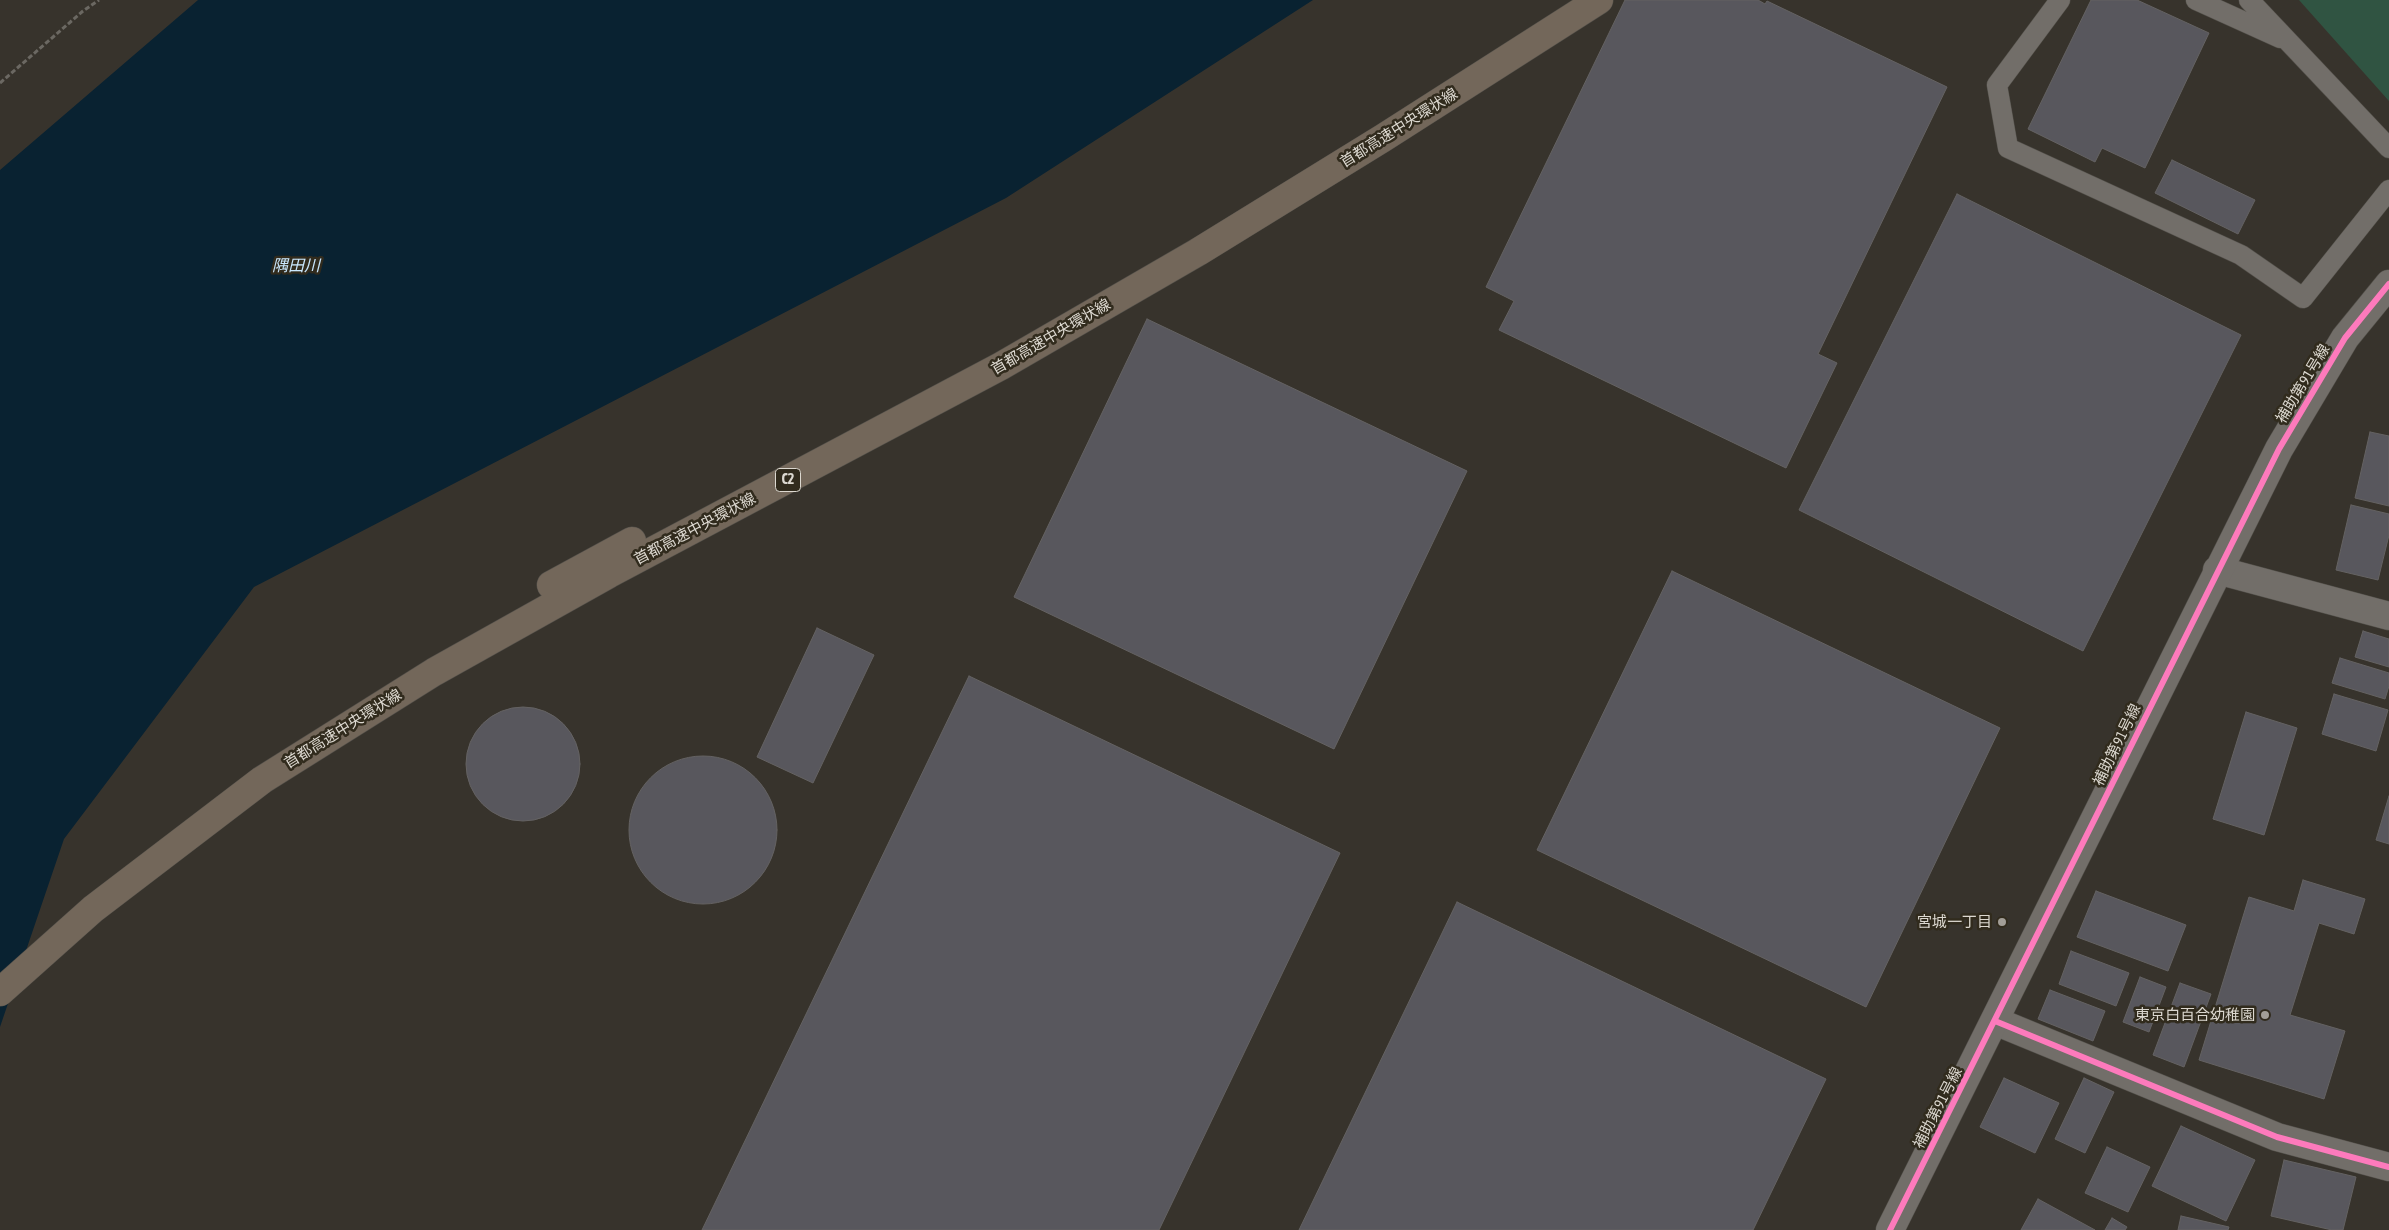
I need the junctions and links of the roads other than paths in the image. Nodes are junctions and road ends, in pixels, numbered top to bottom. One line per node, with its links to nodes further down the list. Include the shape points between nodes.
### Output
1 (1567, 0): 12 (highway, 首都高速中央環状線 / C2, via 1189,238 987,354 595,560 422,659 252,767 178,821 89,890)
2 (1599, 0): 13 (highway, 首都高速中央環状線 / C2, via 1392,133 1010,361 609,574 434,672 246,792 92,908)
3 (2060, 0): 8 (lane, via 1997,85 2008,148 2241,255 2303,298)
4 (2196, 0): 6 (lane)
5 (2249, 0): 6 (lane)
6 (2289, 42): 7 (lane)
7 (2389, 148)
8 (2389, 190)
9 (2389, 284): 10 (street, 補助第91号線, via 2345,338 2309,395)
10 (2217, 570): 11 (street); 14 (street, 補助第91号線)
11 (2389, 616)
12 (0, 970)
13 (0, 992)
14 (1995, 1022): 15 (street, via 2278,1137); 16 (street, 補助第91号線)
15 (2389, 1167)
16 (1890, 1230)

